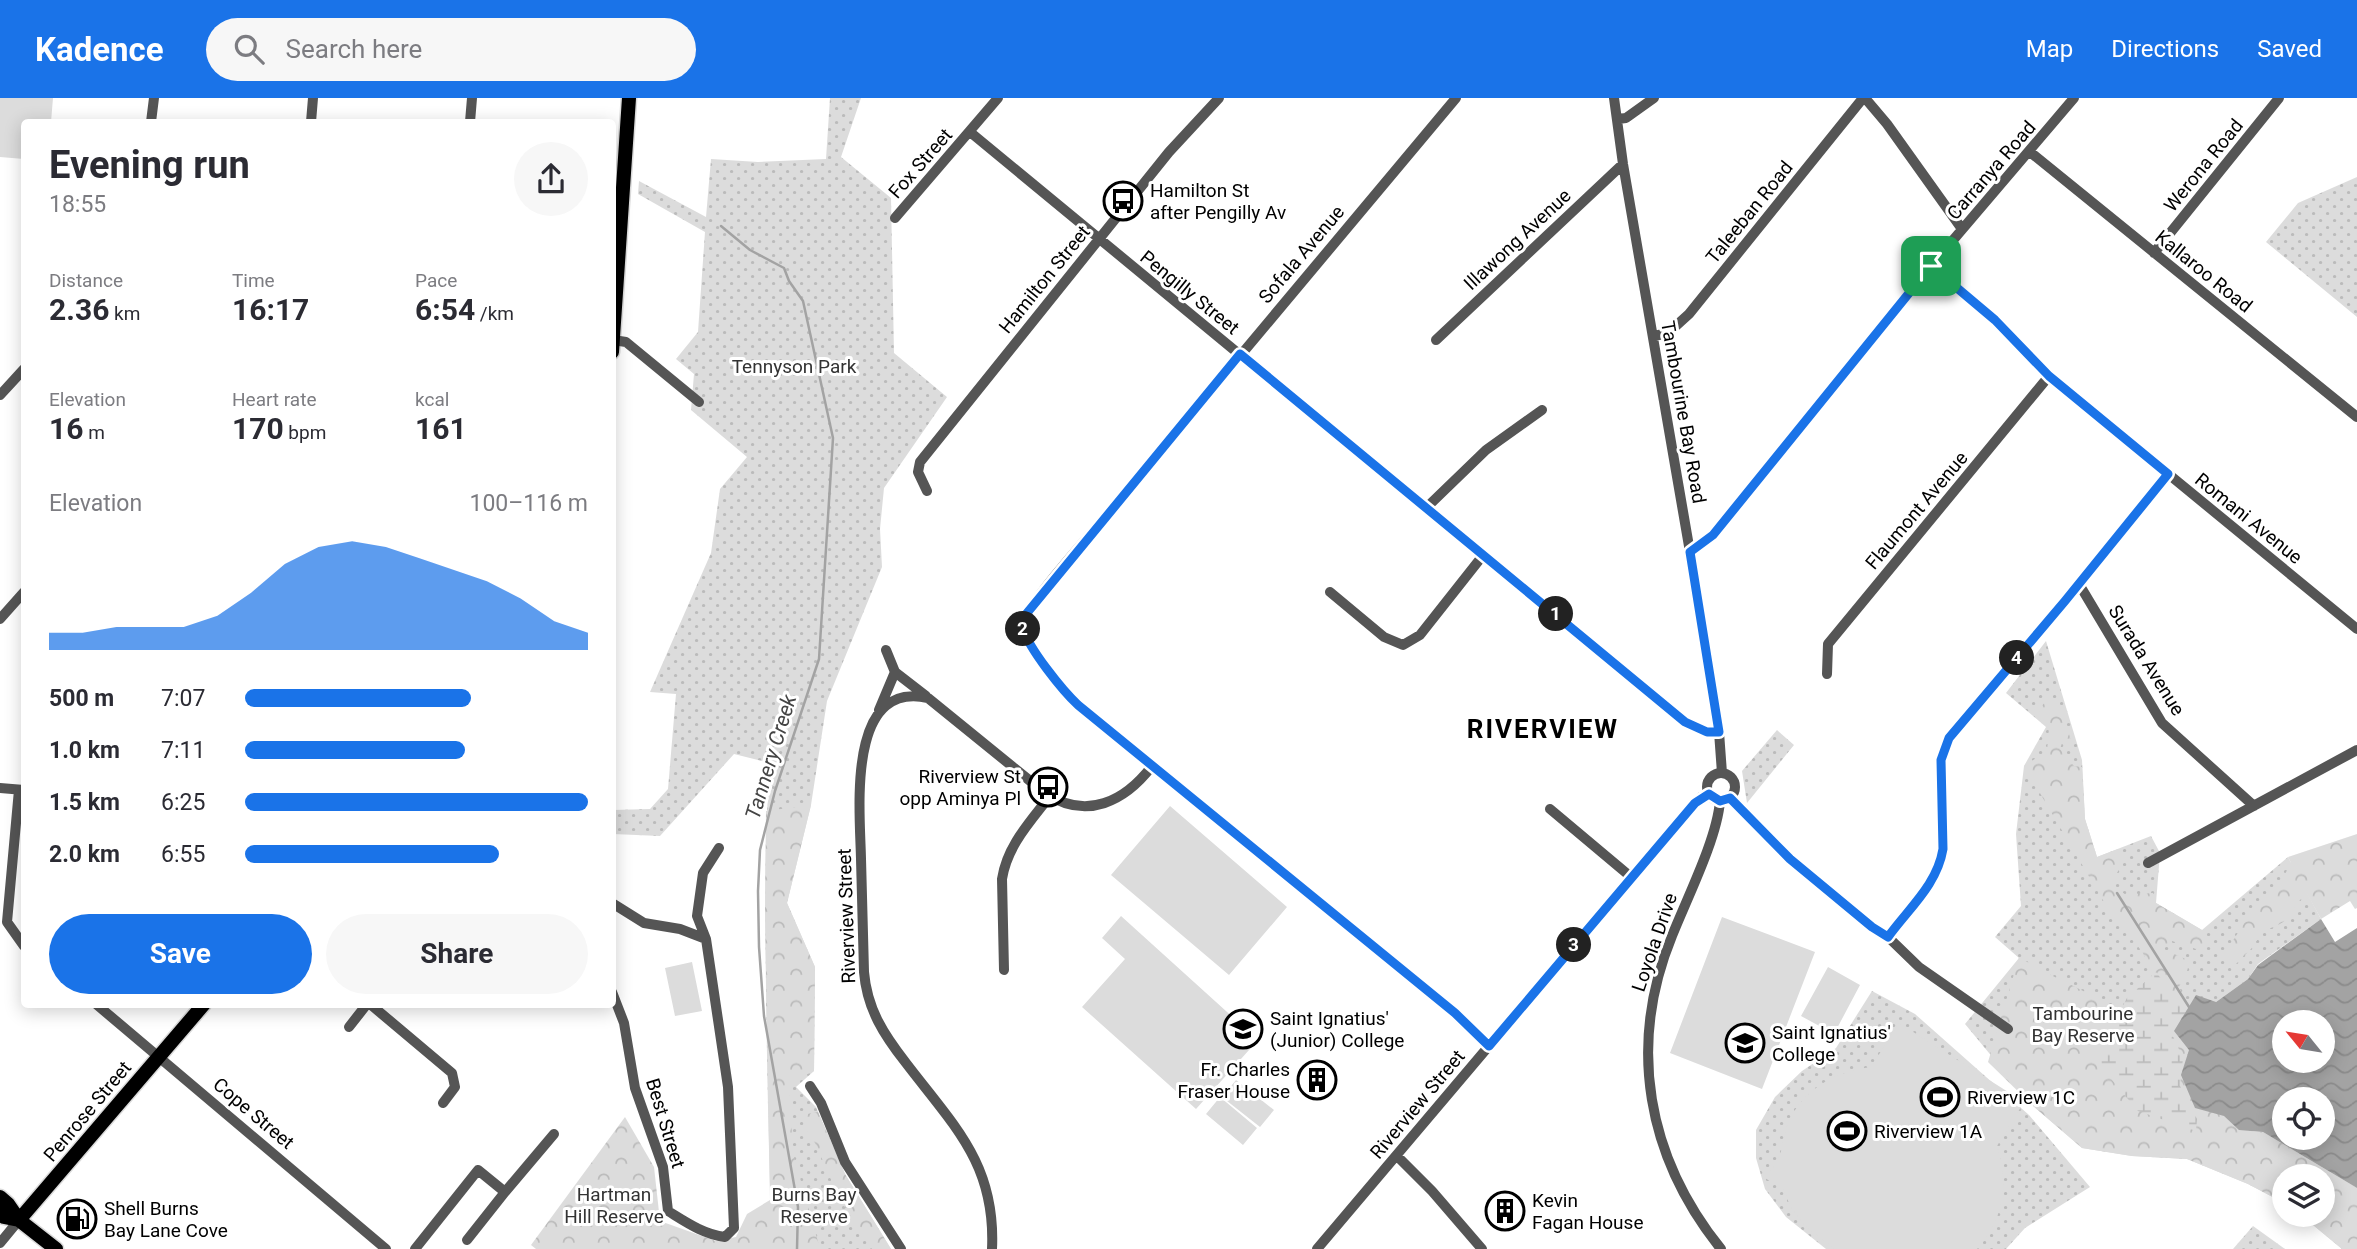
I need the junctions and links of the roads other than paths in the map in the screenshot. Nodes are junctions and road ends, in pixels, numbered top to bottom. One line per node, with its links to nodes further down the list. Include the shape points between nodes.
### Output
1 (153, 98): 13 (street)
2 (313, 98): 14 (street)
3 (472, 98): 15 (street)
4 (629, 98): 24 (main road)
5 (998, 98): 17 (street, Fox Street)
6 (1219, 98): 22 (street, Hamilton Street)
7 (1456, 98): 29 (street, Sofala Avenue)
8 (1614, 98): 16 (street, Tambourine Bay Road)
9 (1654, 98): 16 (street)
10 (1864, 98): 21 (street); 26 (street, Taleeban Road, via 1689,314 1668,333)
11 (2074, 98): 18 (street, Carranya Road)
12 (2279, 98): 23 (street, Werona Road)
13 (151, 119)
14 (311, 119)
15 (470, 119)
16 (1618, 119): 19 (street, Tambourine Bay Road)
17 (970, 132): 20 (street, Fox Street); 22 (street, Pengilly Street)
18 (2030, 152): 21 (street, Carranya Road); 23 (street, Kallaroo Road)
19 (1623, 164): 26 (street, Tambourine Bay Road); 28 (street, Illawong Avenue)
20 (895, 218)
21 (1962, 229): 25 (street, Carranya Road)
22 (1098, 239): 29 (street, Pengilly Street); 37 (street, Hamilton Street, via 920,463 918,472)
23 (2154, 253): 35 (street, Kallaroo Road)
24 (616, 255)
25 (1931, 266): 31 (street, Romani Avenue, via 1988,314); 39 (street, Carranya Road, via 1713,535)
26 (1654, 336): 39 (street, Tambourine Bay Road)
27 (616, 340): 33 (street, via 626,342)
28 (1436, 340)
29 (1240, 354): 38 (street, Pengilly Street); 53 (street, Sofala Avenue, via 1022,623 1068,695)
30 (21, 372): 32 (street)
31 (2049, 376): 36 (street, Romani Avenue); 48 (street, Flaumont Avenue, via 1828,644)
32 (0, 395)
33 (699, 402)
34 (1542, 411): 38 (street, via 1486,450)
35 (2357, 417)
36 (2168, 474): 41 (street); 45 (street, Romani Avenue)
37 (927, 491)
38 (1427, 507): 40 (street, Pengilly Street)
39 (1690, 552): 51 (street, Tambourine Bay Road)
40 (1483, 554): 42 (street, via 1420,635 1402,645 1384,637); 51 (street, Pengilly Street, via 1685,722)
41 (2079, 584): 61 (street, Surada Avenue, via 2162,723); 67 (street, via 1949,738 1941,760 1941,860 1925,892)
42 (1330, 592)
43 (21, 595): 44 (street)
44 (0, 619)
45 (2357, 629)
46 (886, 650): 47 (street)
47 (895, 671): 49 (street); 50 (street, Riverview Street)
48 (1827, 674)
49 (928, 698): 50 (street, via 899,697); 58 (street)
50 (877, 716): 94 (street, Riverview Street, via 860,770 867,996 878,1025 978,1164 992,1206)
51 (1719, 732): 54 (street, Tambourine Bay Road)
52 (2357, 750): 61 (street)
53 (1152, 766): 58 (street, via 1130,791 1110,802 1080,806); 78 (street, via 1455,1013)
54 (1722, 773): 57 (street, via 1711,778); 60 (street, via 1735,783 1735,791)
55 (0, 788): 56 (street)
56 (21, 790)
57 (1709, 794): 60 (street); 65 (street, Riverview Street, via 1695,803)
58 (1050, 796): 70 (street, via 1009,850 1004,866)
59 (21, 799): 69 (street, via 7,922)
60 (1725, 799): 67 (street, via 1790,859); 97 (street, Loyola Drive, via 1653,994 1648,1055 1655,1117 1667,1158 1693,1211)
61 (2254, 806): 64 (street)
62 (1550, 809): 65 (street)
63 (719, 848): 68 (street, via 703,873 697,916)
64 (2148, 863)
65 (1631, 877): 78 (street, Riverview Street)
66 (616, 906): 68 (street, via 644,923)
67 (1888, 937): 77 (street, via 1919,967)
68 (706, 939): 71 (street, Best Street, via 728,1087 734,1228 725,1237 713,1236 667,1211 663,1167 635,1088)
69 (21, 942)
70 (1004, 970)
71 (616, 1002)
72 (101, 1008): 79 (street, Cope Street)
73 (201, 1008): 79 (main road, Penrose Street)
74 (366, 1008): 76 (street)
75 (374, 1008): 81 (street, via 452,1073 455,1087)
76 (349, 1027)
77 (2008, 1029)
78 (1489, 1046): 83 (street, Riverview Street)
79 (159, 1056): 87 (main road, Penrose Street); 91 (street, Cope Street)
80 (810, 1086): 93 (street, via 845,1161)
81 (443, 1103)
82 (554, 1134): 84 (street)
83 (1397, 1156): 95 (street, Riverview Street); 96 (street)
84 (505, 1192): 88 (street); 92 (street, via 478,1170)
85 (0, 1197): 87 (main road)
86 (0, 1213): 87 (main road)
87 (19, 1220): 89 (street, Penrose Street); 90 (main road)
88 (467, 1240)
89 (0, 1243)
90 (56, 1249)
91 (386, 1249)
92 (415, 1249)
93 (901, 1249)
94 (992, 1249)
95 (1317, 1249)
96 (1482, 1249)
97 (1721, 1249)

